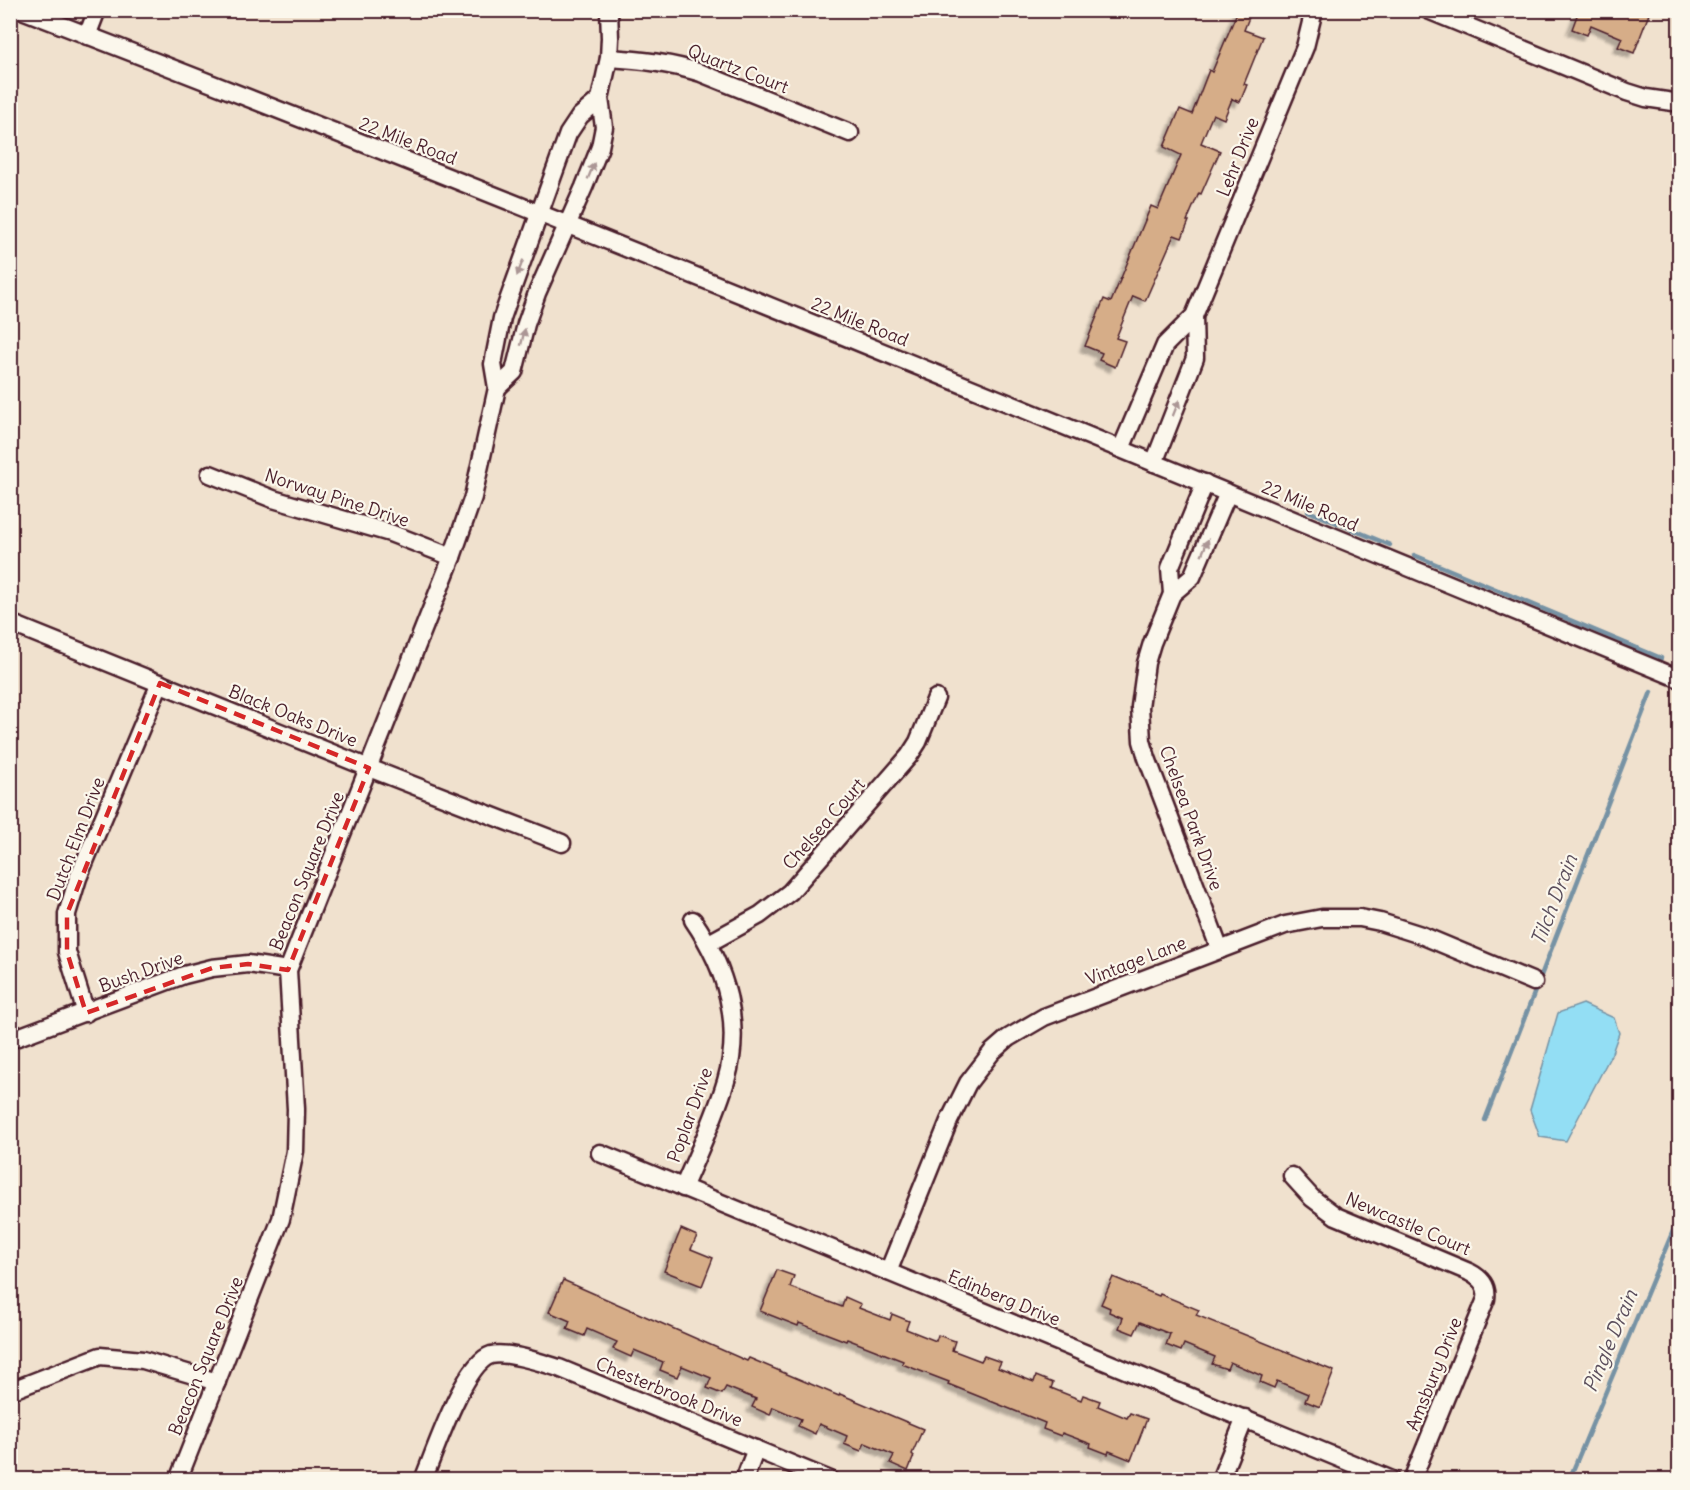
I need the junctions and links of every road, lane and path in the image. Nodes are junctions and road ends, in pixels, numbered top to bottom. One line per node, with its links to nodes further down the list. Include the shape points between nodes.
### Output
1 (22, 10): 6 (street, 22 Mile Road)
2 (97, 10): 6 (street)
3 (609, 10): 7 (street, Beacon Square Drive)
4 (1314, 10): 13 (street, Lehr Drive, via 1305,47)
5 (1428, 10): 9 (street, via 1627,92)
6 (87, 36): 11 (street, 22 Mile Road)
7 (609, 58): 8 (street, Beacon Square Drive); 10 (street, Quartz Court, via 679,66)
8 (600, 99): 11 (street, Beacon Square Drive, via 580,116 568,134); 12 (street, Beacon Square Drive, one-way to 8, via 603,137)
9 (1680, 103)
10 (850, 133)
11 (539, 213): 12 (street, 22 Mile Road); 14 (street, Beacon Square Drive, one-way to 14, via 502,318 493,364)
12 (567, 225): 14 (street, Beacon Square Drive, one-way to 12, via 514,372 534,300); 15 (street, 22 Mile Road)
13 (1194, 316): 15 (street, Lehr Drive, via 1165,345); 16 (street, Lehr Drive, one-way to 13, via 1195,358)
14 (497, 388): 20 (street, Beacon Square Drive, via 472,497)
15 (1121, 449): 16 (street, 22 Mile Road)
16 (1154, 463): 18 (street, 22 Mile Road)
17 (210, 474): 20 (street, Norway Pine Drive, via 273,499 390,533)
18 (1205, 483): 19 (street, 22 Mile Road); 21 (street, Chelsea Park Drive, via 1170,568)
19 (1228, 493): 21 (street, Chelsea Park Drive, one-way to 19, via 1192,577); 23 (street, 22 Mile Road)
20 (452, 557): 26 (street, Beacon Square Drive)
21 (1172, 594): 30 (street, Chelsea Park Drive, via 1146,663 1141,733)
22 (10, 623): 24 (street, Black Oaks Drive)
23 (1680, 679)
24 (160, 683): 26 (street, Black Oaks Drive); 33 (street, Dutch Elm Drive, via 78,878 67,914 67,952)
25 (936, 698): 29 (street, Chelsea Court, via 909,756 807,874 775,905)
26 (369, 768): 27 (street, Black Oaks Drive); 31 (street, Beacon Square Drive)
27 (562, 843)
28 (693, 920): 29 (street, Poplar Drive)
29 (709, 943): 37 (street, Poplar Drive, via 729,998 733,1037 726,1080)
30 (1220, 950): 32 (street, Vintage Lane, via 1285,925 1322,918 1360,918 1410,931); 38 (street, Vintage Lane, via 1044,1017 992,1052 959,1099)
31 (288, 970): 33 (street, Bush Drive, via 248,964 212,968); 40 (street, Beacon Square Drive, via 295,1151 281,1219)
32 (1534, 982)
33 (86, 1013): 34 (street, Bush Drive)
34 (10, 1040)
35 (600, 1153): 37 (street, Edinberg Drive)
36 (1292, 1176): 39 (street, Newcastle Court, via 1336,1216 1469,1272)
37 (683, 1188): 38 (street, Edinberg Drive)
38 (888, 1272): 42 (street, Edinberg Drive)
39 (1484, 1283): 50 (street, Amsbury Drive, via 1486,1299)
40 (216, 1382): 41 (street, via 143,1360 100,1356); 44 (street, Beacon Square Drive)
41 (10, 1391)
42 (1245, 1418): 48 (street); 49 (street, Edinberg Drive)
43 (756, 1449): 45 (street, Chesterbrook Drive, via 559,1368 525,1358 490,1356 473,1371 458,1397); 46 (street); 47 (street, Chesterbrook Drive)
44 (178, 1479)
45 (423, 1479)
46 (744, 1479)
47 (830, 1479)
48 (1220, 1479)
49 (1392, 1479)
50 (1412, 1479)

